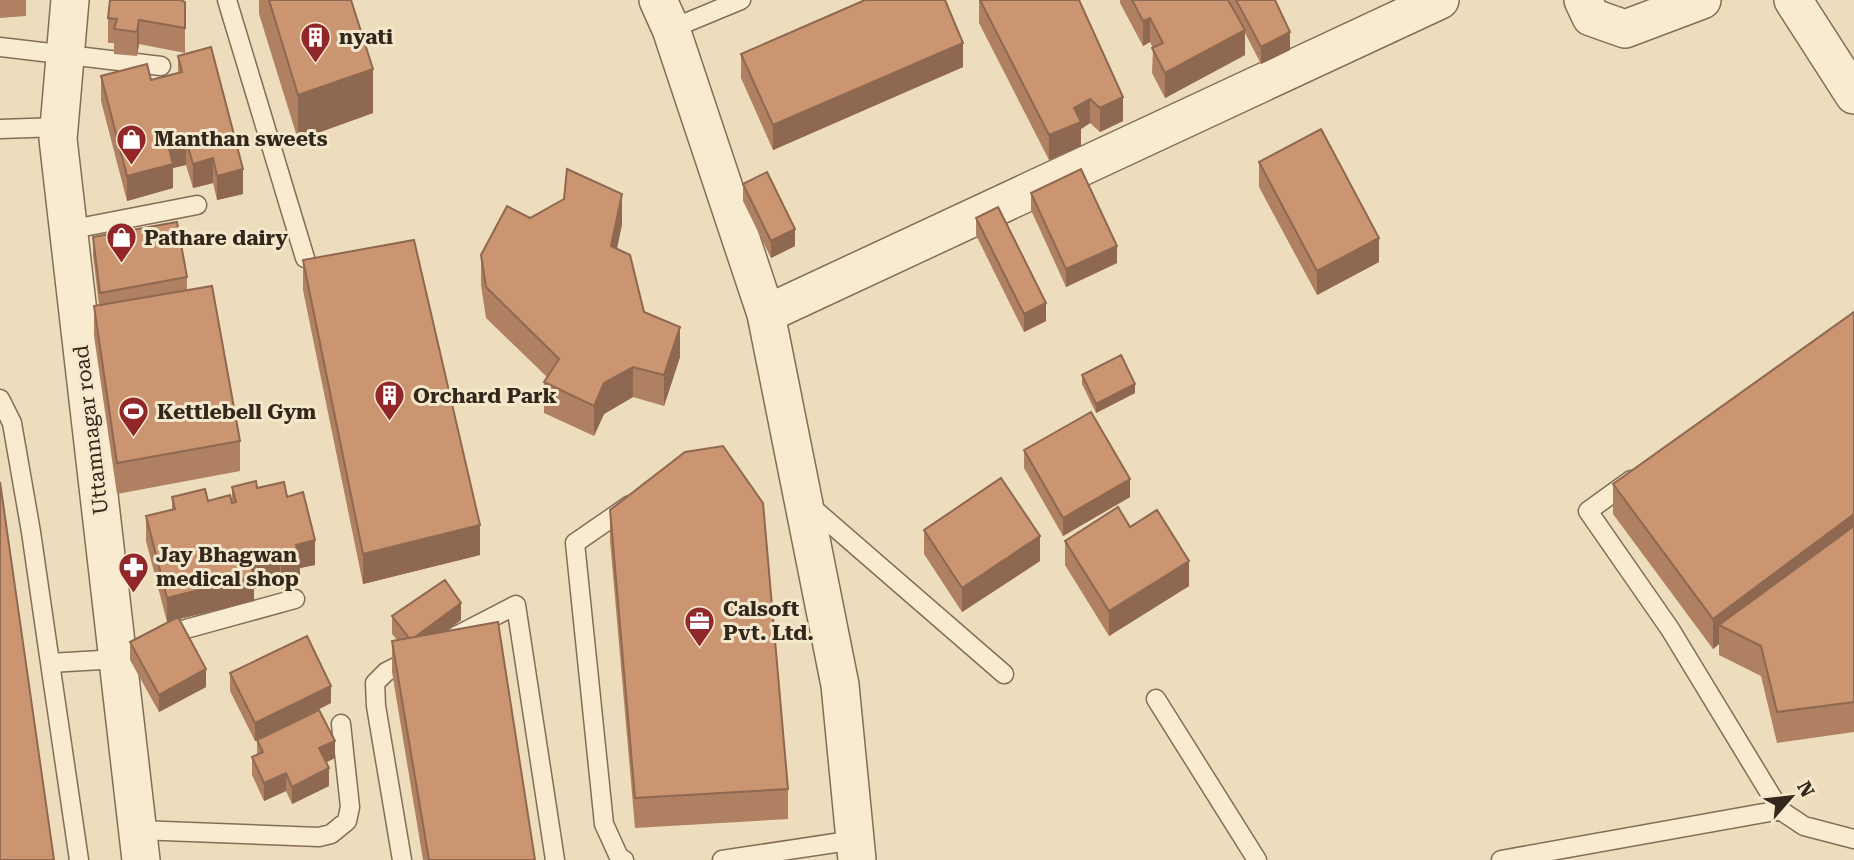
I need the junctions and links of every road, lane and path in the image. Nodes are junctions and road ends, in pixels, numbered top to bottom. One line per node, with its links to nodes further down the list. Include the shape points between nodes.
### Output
1 (69, 0): 12 (street, Uttamnagar road)
2 (227, 0): 19 (lane)
3 (741, 0): 9 (lane)
4 (1440, 0): 20 (street)
5 (1583, 0): 6 (street, via 1591,17 1625,29)
6 (1702, 0)
7 (1793, 0): 14 (street)
8 (1822, 0): 11 (street)
9 (664, 15): 20 (street)
10 (0, 47): 12 (lane)
11 (1854, 52)
12 (65, 54): 13 (lane); 15 (street, Uttamnagar road)
13 (161, 66)
14 (1854, 94)
15 (59, 127): 16 (lane); 18 (street, Uttamnagar road)
16 (0, 128)
17 (197, 205): 18 (lane)
18 (68, 230): 27 (street, Uttamnagar road)
19 (304, 258)
20 (766, 314): 24 (street)
21 (0, 399): 29 (lane, via 12,423)
22 (1641, 473): 33 (lane, via 1588,511 1670,629)
23 (641, 497): 40 (lane, via 575,543 604,824)
24 (803, 500): 30 (lane); 36 (street, via 840,685)
25 (295, 599): 27 (lane)
26 (445, 642): 39 (lane, via 516,605)
27 (130, 647): 29 (lane); 35 (street, Uttamnagar road)
28 (422, 654): 38 (lane, via 386,672 376,683)
29 (50, 663): 37 (lane)
30 (1004, 674)
31 (1156, 699): 42 (lane)
32 (341, 724): 35 (lane, via 350,807 347,821 331,834)
33 (1780, 810): 34 (lane, via 1804,826); 43 (lane)
34 (1854, 839)
35 (139, 845)
36 (856, 850): 41 (lane)
37 (79, 860)
38 (402, 860)
39 (555, 860)
40 (624, 860)
41 (722, 860)
42 (1257, 860)
43 (1501, 860)

